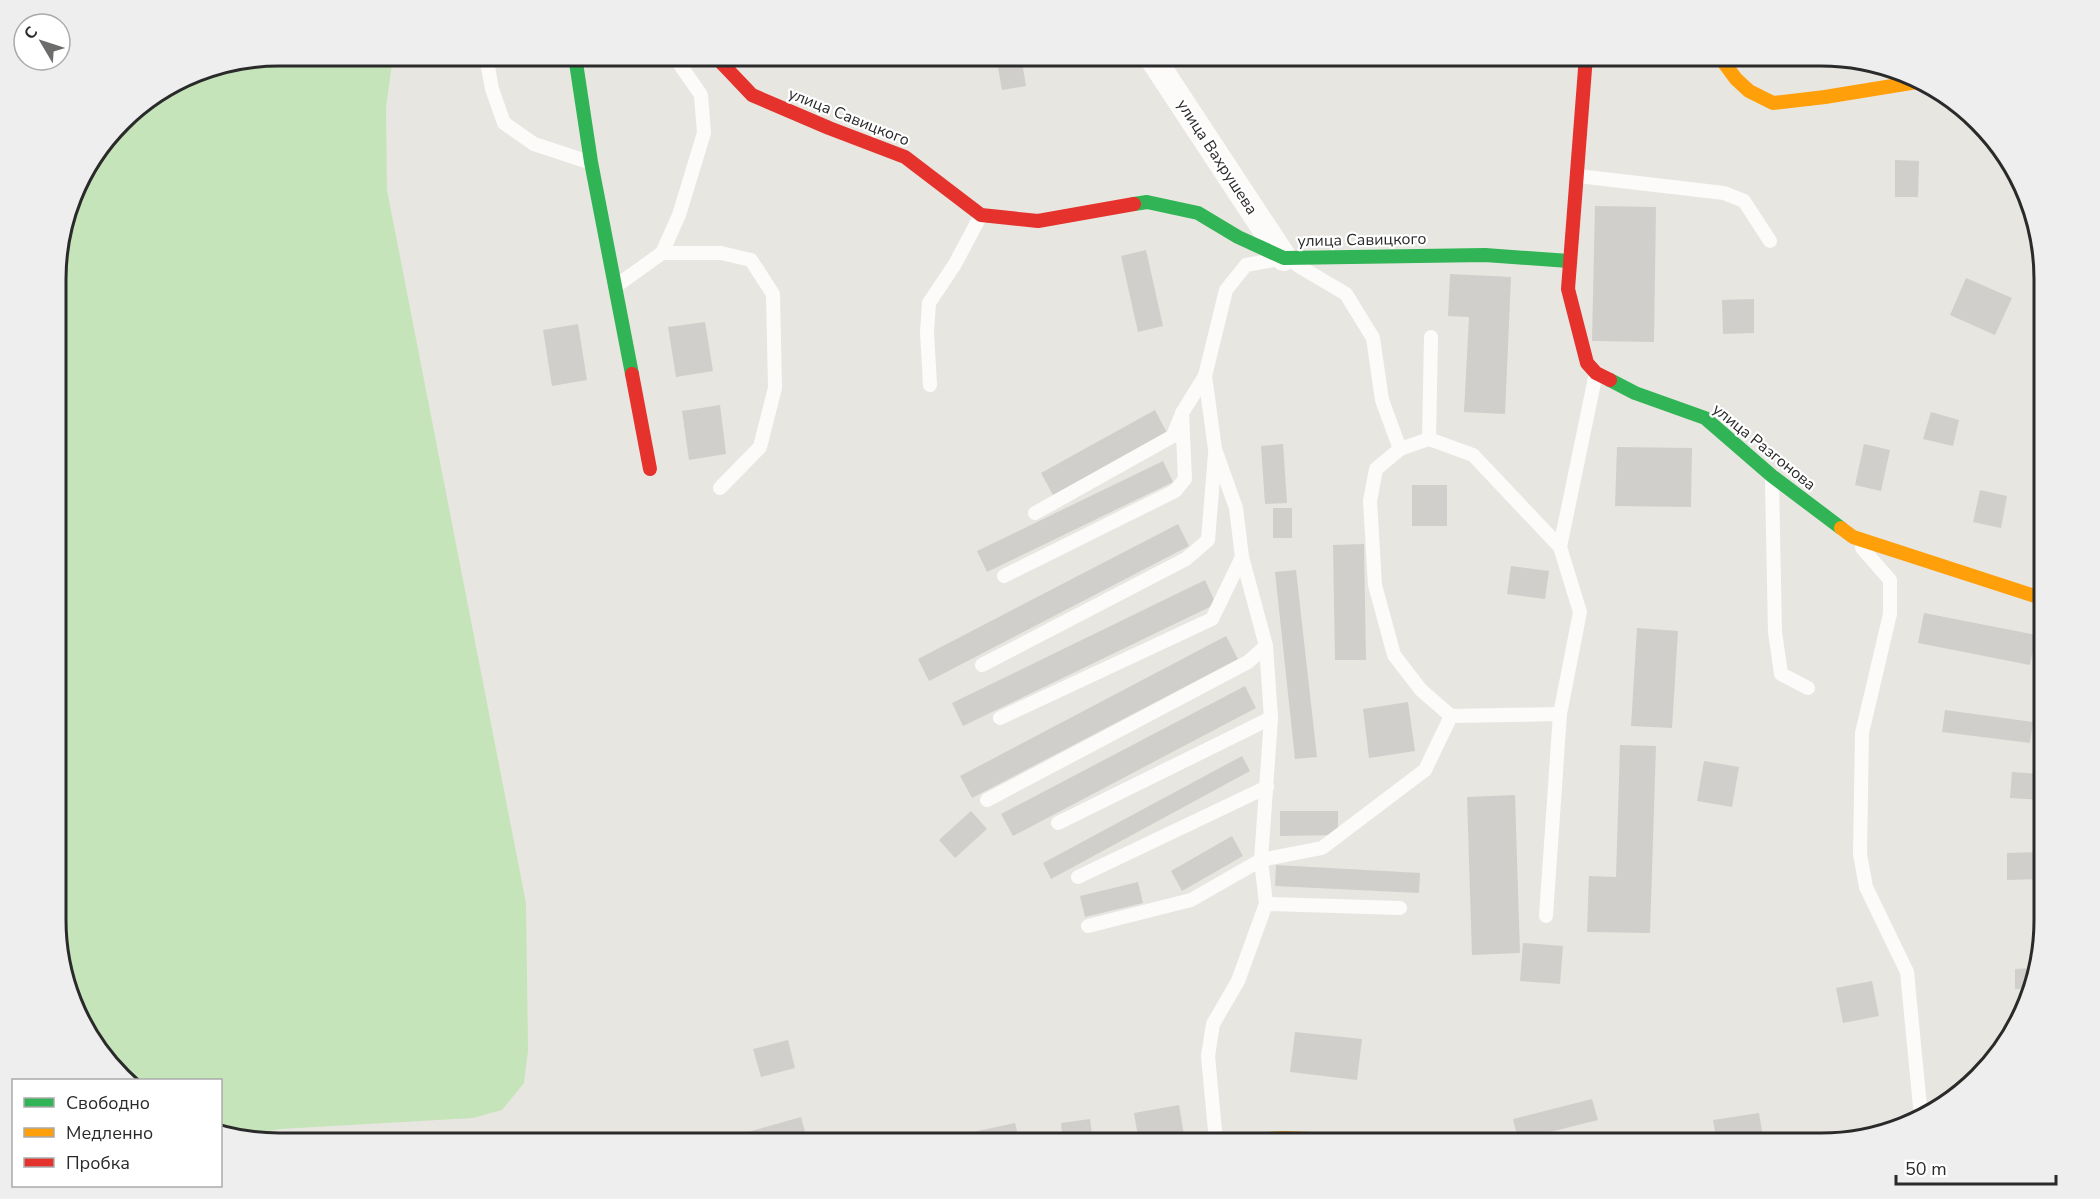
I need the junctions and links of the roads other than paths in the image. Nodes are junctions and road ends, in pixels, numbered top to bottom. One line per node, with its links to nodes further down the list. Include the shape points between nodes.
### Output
1 (488, 66): 9 (lane, via 504,123 534,144)
2 (577, 66): 9 (street)
3 (681, 66): 13 (lane, via 701,95 704,133 679,215)
4 (724, 66): 11 (street, улица Савицкого, via 752,95 905,157)
5 (1158, 66): 14 (street, улица Вахрушева)
6 (1586, 66): 10 (street)
7 (1726, 66): 8 (street, via 1749,91 1773,103 1825,97)
8 (1886, 76)
9 (591, 162): 16 (street)
10 (1578, 176): 12 (lane, via 1724,193 1744,201); 15 (street)
11 (981, 215): 14 (street, улица Савицкого, via 1038,221 1148,202 1198,213); 20 (lane, via 956,264 929,303)
12 (1770, 241)
13 (662, 253): 16 (lane); 27 (lane, via 721,253 751,261 773,294 775,388 760,447)
14 (1284, 258): 15 (street, улица Савицкого, via 1485,255); 19 (lane, via 1246,265 1226,290); 24 (lane, via 1346,294 1373,338 1382,400)
15 (1569, 261): 18 (street, via 1568,289 1587,363)
16 (616, 286): 25 (street)
17 (1431, 336): 22 (lane)
18 (1596, 373): 26 (street, улица Разгонова, via 1635,393 1705,418); 30 (lane)
19 (1205, 376): 21 (lane); 23 (lane)
20 (930, 385)
21 (1182, 413): 28 (lane, via 1173,436); 32 (lane, via 1185,479 1175,490)
22 (1429, 439): 24 (lane); 30 (lane, via 1473,454)
23 (1215, 449): 31 (lane, via 1236,507); 35 (lane, via 1208,540 1186,559)
24 (1400, 449): 38 (lane, via 1376,470 1370,501 1375,585 1394,655 1421,690)
25 (650, 469)
26 (1772, 476): 29 (street, улица Разгонова); 36 (lane, via 1775,632 1780,674)
27 (720, 488)
28 (1035, 513)
29 (1853, 537): 33 (street, улица Разгонова); 50 (lane, via 1890,580 1890,614 1862,733 1860,854 1866,887 1907,972)
30 (1560, 547): 37 (lane, via 1580,612)
31 (1242, 557): 34 (lane); 39 (lane, via 1212,619)
32 (1004, 576)
33 (2034, 596)
34 (1266, 646): 40 (lane); 42 (lane, via 1248,662)
35 (982, 665)
36 (1808, 687)
37 (1560, 714): 38 (lane); 48 (lane)
38 (1451, 716): 44 (lane, via 1425,770 1322,848)
39 (1000, 718)
40 (1271, 718): 41 (lane); 43 (lane)
41 (1267, 787): 44 (lane); 45 (lane)
42 (987, 801)
43 (1058, 823)
44 (1261, 860): 46 (lane); 49 (lane, via 1191,900)
45 (1078, 877)
46 (1266, 904): 47 (lane); 51 (lane, via 1238,981 1214,1024 1208,1056)
47 (1400, 908)
48 (1546, 916)
49 (1088, 926)
50 (1920, 1108)
51 (1212, 1133)

